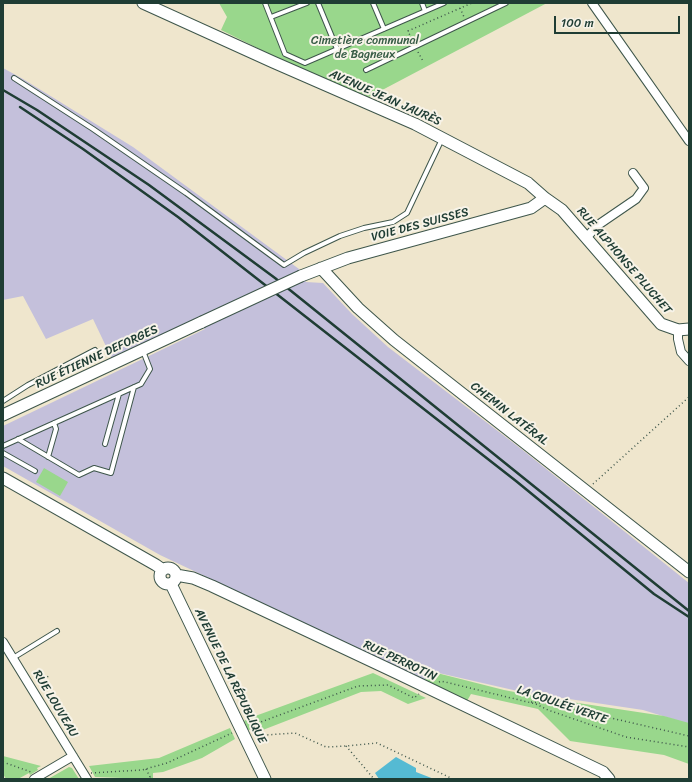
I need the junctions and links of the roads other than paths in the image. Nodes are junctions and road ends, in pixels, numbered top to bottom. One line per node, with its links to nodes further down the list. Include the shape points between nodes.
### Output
1 (143, 3): 16 (street, AVENUE JEAN JAURÈS, via 415,124)
2 (265, 3): 11 (lane)
3 (307, 3): 11 (lane)
4 (318, 3): 13 (lane)
5 (374, 3): 12 (lane)
6 (422, 3): 10 (lane)
7 (444, 3): 10 (lane)
8 (506, 3): 14 (lane)
9 (592, 3): 17 (street)
10 (425, 12): 12 (lane)
11 (271, 18): 13 (lane, via 285,54 305,63)
12 (384, 29): 13 (lane)
13 (337, 49)
14 (366, 70)
15 (14, 78): 16 (lane, via 174,185 284,265 340,236 393,222 407,213)
16 (442, 139): 19 (street, AVENUE JEAN JAURÈS, via 528,183)
17 (689, 142)
18 (633, 173): 20 (street, via 644,188 636,199 598,225)
19 (545, 198): 20 (street, RUE ALPHONSE PLUCHET, via 562,210); 21 (street, VOIE DES SUISSES, via 531,208 348,258)
20 (586, 238): 24 (street, RUE ALPHONSE PLUCHET, via 661,324)
21 (321, 268): 22 (street, VOIE DES SUISSES); 40 (street, CHEMIN LATÉRAL, via 358,308 394,340)
22 (302, 276): 26 (street, RUE ÉTIENNE DEFORGES, bridge)
23 (689, 329): 24 (street)
24 (678, 330): 27 (street, via 681,352)
25 (95, 350): 30 (lane)
26 (143, 351): 28 (lane, via 150,369 141,384); 31 (street, RUE ÉTIENNE DEFORGES)
27 (689, 361)
28 (134, 387): 29 (lane); 37 (lane, via 111,473 94,468 79,475)
29 (118, 394): 32 (lane); 34 (lane)
30 (3, 401)
31 (3, 415)
32 (54, 423): 33 (lane); 37 (lane, via 56,429)
33 (18, 439): 35 (lane); 37 (lane)
34 (105, 444)
35 (3, 446)
36 (3, 453): 38 (lane)
37 (48, 457)
38 (36, 471)
39 (3, 478): 41 (street, RUE PERROTIN, via 163,570 171,568 175,572)
40 (689, 572)
41 (174, 579): 47 (street, RUE PERROTIN, via 192,578 228,593); 50 (street, AVENUE DE LA RÉPUBLIQUE)
42 (57, 631): 45 (lane)
43 (3, 642): 44 (street, RUE LOUVEAU)
44 (6, 652): 45 (street, RUE LOUVEAU)
45 (13, 658): 46 (street, RUE LOUVEAU)
46 (72, 756): 48 (street); 49 (street, RUE LOUVEAU)
47 (606, 776)
48 (37, 777)
49 (86, 777)
50 (265, 779)

